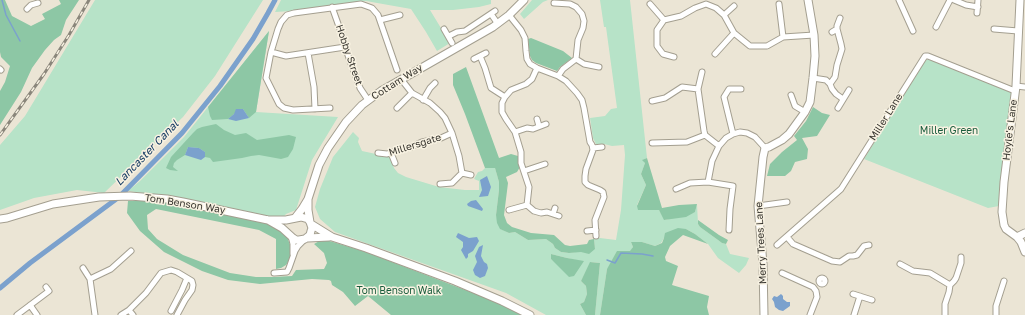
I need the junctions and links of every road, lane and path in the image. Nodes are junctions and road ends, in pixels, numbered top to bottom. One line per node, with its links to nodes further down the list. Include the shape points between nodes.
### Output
1 (524, 0): 20 (main road, Cottam Way)
2 (578, 0): 14 (street)
3 (808, 0): 32 (main road)
4 (899, 0): 29 (street)
5 (950, 0): 26 (street)
6 (954, 0): 17 (street)
7 (978, 0): 17 (street)
8 (1020, 0): 30 (main road, Hoyle's Lane)
9 (38, 3): 13 (street)
10 (554, 3): 14 (street)
11 (650, 4): 24 (street)
12 (779, 4): 34 (street)
13 (30, 5)
14 (574, 6): 44 (street, via 582,14 584,21)
15 (734, 6): 21 (street)
16 (332, 7): 23 (street, via 361,4 372,8); 36 (street, Hobby Street); 37 (street, via 287,15 281,22)
17 (978, 7): 18 (street)
18 (977, 13)
19 (400, 15): 23 (street)
20 (509, 15): 25 (main road, Cottam Way); 46 (street, via 525,38 527,59)
21 (724, 15): 24 (street, via 706,4 681,16); 31 (street)
22 (840, 18): 53 (street, via 835,30 842,49)
23 (380, 20): 47 (street)
24 (664, 20): 42 (street, via 657,30 657,46 663,54)
25 (498, 24): 33 (street, via 493,12 465,31); 50 (main road, Cottam Way)
26 (936, 27)
27 (444, 29): 33 (street)
28 (994, 29): 30 (street)
29 (913, 31)
30 (1018, 31): 57 (main road, Hoyle's Lane)
31 (734, 33): 34 (street, via 750,46 767,46); 40 (street)
32 (814, 35): 34 (street); 51 (main road)
33 (449, 36): 35 (street)
34 (783, 37)
35 (452, 43)
36 (345, 47): 38 (street); 63 (street, Hobby Street, via 360,88)
37 (271, 52): 38 (street, via 286,56); 69 (street, via 266,78 279,104 293,110)
38 (308, 53): 69 (street)
39 (486, 53): 41 (street)
40 (715, 54)
41 (480, 56): 43 (street); 61 (street, via 491,88)
42 (674, 57)
43 (474, 59)
44 (576, 59): 45 (street, via 584,64); 49 (street, via 562,68)
45 (599, 67)
46 (537, 68): 49 (street); 61 (street, via 532,79)
47 (397, 70)
48 (702, 72): 56 (street)
49 (558, 76): 81 (street, via 566,81 582,100)
50 (401, 78): 59 (street, Millersgate); 63 (main road, Cottam Way)
51 (813, 78): 53 (street, via 826,80); 70 (main road, via 810,102)
52 (435, 83): 64 (street)
53 (830, 84): 62 (street, via 836,94)
54 (1025, 87): 57 (street)
55 (741, 88): 76 (street, via 729,88 724,97)
56 (698, 89): 65 (street, via 682,87 665,98); 77 (street)
57 (1016, 89): 113 (street, Miller Lane, via 924,56 841,189); 114 (main road, Hoyle's Lane, via 1002,212 1006,229)
58 (849, 90): 62 (street)
59 (412, 93): 64 (street, Millersgate); 67 (street)
60 (791, 95): 70 (street, via 795,106)
61 (505, 96): 74 (street, via 502,112)
62 (843, 99): 68 (street)
63 (368, 100): 93 (main road, Cottam Way, via 346,122 328,148)
64 (423, 100): 75 (street, Millersgate, via 440,112)
65 (652, 101)
66 (330, 108): 69 (street)
67 (397, 108)
68 (838, 108)
69 (315, 109)
70 (805, 112): 82 (main road, via 789,134)
71 (537, 119): 73 (street)
72 (546, 124): 73 (street)
73 (539, 126): 74 (street)
74 (515, 132): 87 (street)
75 (452, 133): 84 (street, Millersgate); 88 (street, Millersgate)
76 (733, 134): 79 (street); 82 (street, via 747,133 755,137)
77 (705, 135): 78 (street, via 687,142); 79 (street)
78 (652, 143)
79 (719, 146): 90 (street, via 712,161)
80 (602, 147): 81 (street)
81 (593, 148): 106 (street, via 586,169 585,182 603,192 604,197 595,220)
82 (765, 148): 96 (main road, Merry Trees Lane)
83 (378, 153): 84 (street, Millersgate)
84 (391, 153): 85 (street)
85 (395, 162)
86 (545, 164): 87 (street)
87 (524, 171): 95 (street, via 529,186)
88 (462, 173): 89 (street); 91 (street, via 452,183)
89 (471, 175)
90 (708, 182): 92 (street, via 690,183); 107 (street, via 733,186)
91 (440, 184)
92 (676, 189)
93 (308, 199): 101 (main road, Cottam Way); 104 (main road, Cottam Way)
94 (788, 202): 96 (street)
95 (527, 205): 98 (street); 99 (street, via 534,211)
96 (758, 206): 146 (main road, Merry Trees Lane)
97 (555, 208): 99 (street)
98 (509, 210)
99 (553, 214): 100 (street)
100 (559, 216)
101 (294, 218): 103 (main road, Tom Benson Way); 104 (main road, via 305,218); 110 (main road, via 288,227)
102 (4, 219): 103 (main road, Tom Benson Way, via 53,204 98,197 130,196 167,199); 105 (main road, Tom Benson Way)
103 (268, 220): 110 (main road, Tom Benson Way)
104 (310, 223): 112 (main road); 115 (main road, via 311,231)
105 (0, 225)
106 (596, 230): 108 (street); 111 (street)
107 (730, 230)
108 (587, 231)
109 (1025, 233): 114 (main road)
110 (290, 235): 115 (main road, via 299,240); 120 (street)
111 (596, 236)
112 (332, 237): 115 (main road); 145 (main road, via 455,281)
113 (787, 237): 116 (street, Miller Lane); 117 (street, via 793,244 840,262 849,256 857,255 864,246)
114 (1017, 237): 119 (main road, Hoyle's Lane)
115 (306, 238): 120 (street)
116 (777, 245)
117 (869, 245)
118 (131, 251): 127 (street, via 111,270)
119 (1025, 252)
120 (293, 255): 124 (street, via 287,272)
121 (961, 257): 130 (street, via 955,280)
122 (900, 264): 130 (street, via 913,271 930,273)
123 (84, 268): 127 (street)
124 (274, 273)
125 (782, 273): 132 (street)
126 (187, 278): 137 (street, via 171,270 162,273); 138 (street); 144 (street, via 192,281 192,290)
127 (90, 279): 141 (street)
128 (1004, 281): 150 (street, via 996,306)
129 (819, 282): 132 (street)
130 (950, 285): 149 (street)
131 (46, 287): 136 (street, via 49,291)
132 (813, 287): 147 (street, via 817,297)
133 (853, 294): 134 (street)
134 (860, 296): 135 (street); 148 (street)
135 (872, 300)
136 (30, 305): 139 (street); 140 (street)
137 (129, 310): 142 (street); 143 (street)
138 (171, 311)
139 (17, 315)
140 (37, 315)
141 (95, 315)
142 (121, 315)
143 (133, 315)
144 (177, 315)
145 (530, 315)
146 (764, 315)
147 (810, 315)
148 (854, 315)
149 (944, 315)
150 (996, 315)

